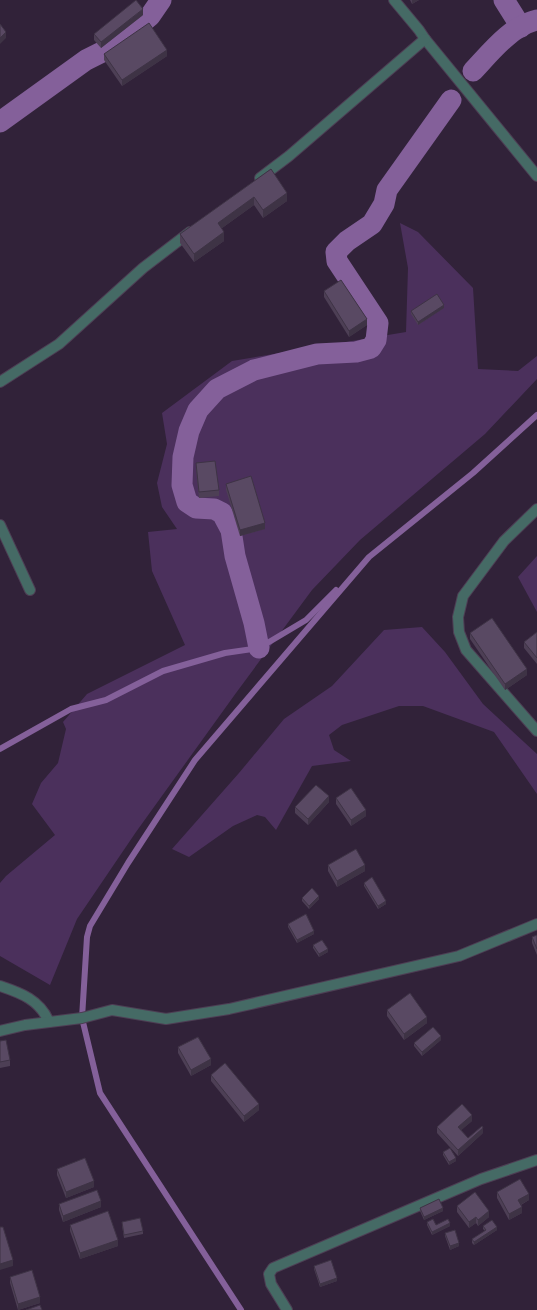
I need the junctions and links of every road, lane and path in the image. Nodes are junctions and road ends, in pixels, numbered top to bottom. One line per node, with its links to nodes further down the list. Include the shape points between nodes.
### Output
1 (394, 0): 2 (street)
2 (425, 39): 3 (street); 4 (street, via 289,156)
3 (537, 176)
4 (252, 184)
5 (198, 226): 6 (street, via 143,268 59,344)
6 (0, 382)
7 (537, 509): 10 (street, via 504,541 467,590 458,617 459,632 466,650)
8 (0, 525): 9 (street)
9 (30, 590)
10 (537, 731)
11 (537, 924): 13 (street, via 459,956 229,1009 166,1019 112,1010 82,1018)
12 (0, 986): 13 (street, via 24,995 45,1011)
13 (50, 1022): 14 (street)
14 (0, 1030)
15 (537, 1160): 16 (street, via 481,1178 273,1268 269,1274 271,1284)
16 (287, 1310)

